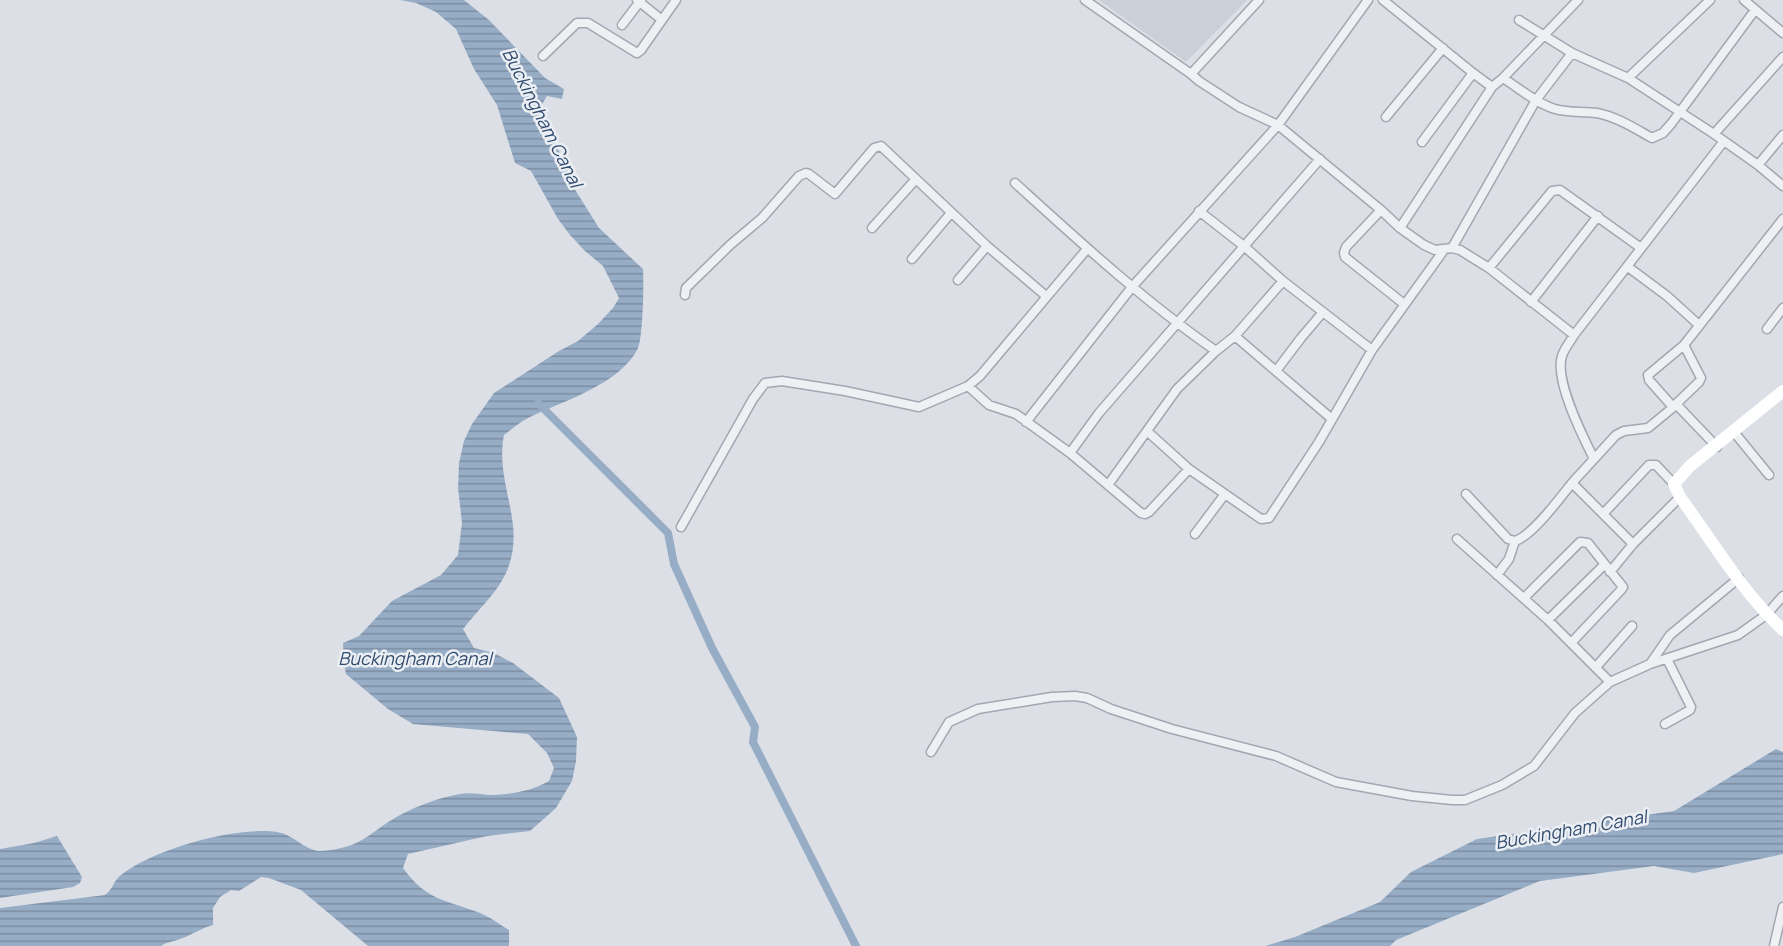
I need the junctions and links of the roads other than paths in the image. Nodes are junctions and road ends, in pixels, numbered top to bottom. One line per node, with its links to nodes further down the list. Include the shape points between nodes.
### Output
1 (676, 0): 11 (street)
2 (1085, 0): 21 (street)
3 (1259, 0): 21 (street)
4 (1368, 0): 28 (street)
5 (1383, 0): 16 (street)
6 (1578, 0): 15 (street)
7 (1710, 0): 23 (street)
8 (1744, 0): 10 (street)
9 (639, 1): 11 (street); 13 (street)
10 (1755, 10): 14 (street); 26 (street)
11 (662, 20): 18 (street, via 637,53 583,22 577,23)
12 (1519, 20): 15 (street)
13 (622, 25)
14 (1783, 33)
15 (1544, 37): 17 (street); 22 (street)
16 (1443, 48): 20 (street); 27 (street)
17 (1572, 53): 23 (street); 25 (street)
18 (543, 56)
19 (1783, 57): 29 (street)
20 (1473, 73): 24 (street); 32 (street)
21 (1191, 74): 28 (street, via 1239,107)
22 (1503, 78): 24 (street); 25 (street)
23 (1628, 78): 26 (street)
24 (1492, 87): 44 (street)
25 (1536, 100): 26 (street, via 1575,113 1609,116 1652,138 1663,134); 49 (street)
26 (1680, 112): 29 (street)
27 (1386, 117)
28 (1278, 125): 33 (street); 39 (street)
29 (1714, 134): 31 (street)
30 (1783, 135): 34 (street)
31 (1724, 141): 34 (street); 47 (street)
32 (1422, 142)
33 (1320, 159): 38 (street); 46 (street)
34 (1758, 165): 37 (street)
35 (916, 179): 40 (street); 43 (street); 56 (street, via 881,146 874,148 835,194 809,174 802,174 762,218 686,288)
36 (1016, 183): 48 (street)
37 (1783, 186)
38 (1381, 210): 44 (street); 59 (street, via 1344,253)
39 (1199, 211): 46 (street); 55 (street)
40 (951, 213): 45 (street); 50 (street)
41 (1598, 216): 47 (street); 52 (street, via 1560,190 1552,191); 58 (street)
42 (1783, 219): 63 (street)
43 (872, 228)
44 (1400, 228): 49 (street, via 1430,249)
45 (987, 246): 53 (street); 57 (street)
46 (1245, 247): 54 (street); 62 (street)
47 (1641, 248): 51 (street)
48 (1087, 249): 55 (street); 57 (street)
49 (1448, 249): 52 (street, via 1468,254); 59 (street)
50 (912, 259)
51 (1628, 267): 63 (street); 66 (street)
52 (1489, 268): 58 (street)
53 (958, 280)
54 (1283, 281): 61 (street); 65 (street)
55 (1132, 287): 62 (street); 75 (street)
56 (685, 295)
57 (1046, 296): 71 (street)
58 (1531, 302): 66 (street)
59 (1404, 304): 68 (street)
60 (1783, 308): 64 (street)
61 (1323, 312): 68 (street); 70 (street)
62 (1176, 324): 69 (street); 79 (street)
63 (1699, 325): 67 (street)
64 (1767, 329)
65 (1235, 336): 69 (street); 70 (street)
66 (1571, 339): 80 (street, via 1562,354 1560,374)
67 (1684, 345): 73 (street, via 1701,378); 73 (street, via 1648,375)
68 (1372, 350): 74 (street)
69 (1216, 351): 76 (street, via 1178,389)
70 (1276, 371): 74 (street)
71 (968, 386): 75 (street, via 989,405 1016,414); 90 (street, via 920,407 782,381 765,383)
72 (1783, 392): 77 (street)
73 (1675, 406): 78 (street); 80 (street, via 1648,428 1616,435)
74 (1332, 419): 86 (street, via 1269,518 1261,519)
75 (1026, 422): 79 (street)
76 (1148, 432): 81 (street); 85 (street)
77 (1734, 432): 78 (street); 82 (street)
78 (1717, 447): 84 (street, via 1690,466)
79 (1070, 453): 85 (street)
80 (1594, 459): 83 (street)
81 (1189, 469): 85 (street, via 1144,514); 86 (street)
82 (1769, 475)
83 (1572, 483): 89 (street); 93 (street, via 1539,522)
84 (1674, 484): 88 (street); 89 (street, via 1656,465 1649,465)
85 (1108, 485)
86 (1225, 494): 91 (street)
87 (1466, 494): 93 (street, via 1508,539)
88 (1680, 497): 94 (street); 97 (street)
89 (1603, 514): 94 (street)
90 (681, 527)
91 (1195, 534)
92 (1457, 539): 96 (street)
93 (1515, 541): 96 (street, via 1509,559)
94 (1634, 544): 95 (street)
95 (1607, 569): 99 (street, via 1588,543 1580,542); 101 (street); 104 (street, via 1622,584 1621,590)
96 (1497, 575): 99 (street)
97 (1739, 578): 100 (street); 106 (street, via 1670,635)
98 (1783, 596): 100 (street)
99 (1524, 598): 101 (street)
100 (1766, 615): 103 (street); 105 (street, via 1738,635)
101 (1548, 620): 104 (street)
102 (1632, 626): 107 (street)
103 (1783, 630)
104 (1572, 642): 107 (street)
105 (1667, 659): 106 (street); 109 (street, via 1691,707)
106 (1650, 664): 108 (street)
107 (1596, 667): 108 (street)
108 (1610, 682): 110 (street, via 1575,713 1534,766 1465,800 1412,796 1336,782 1276,756 1172,729 1075,696 978,709 949,722)
109 (1665, 724)
110 (931, 752)
111 (1783, 907): 112 (street)
112 (1774, 946)

